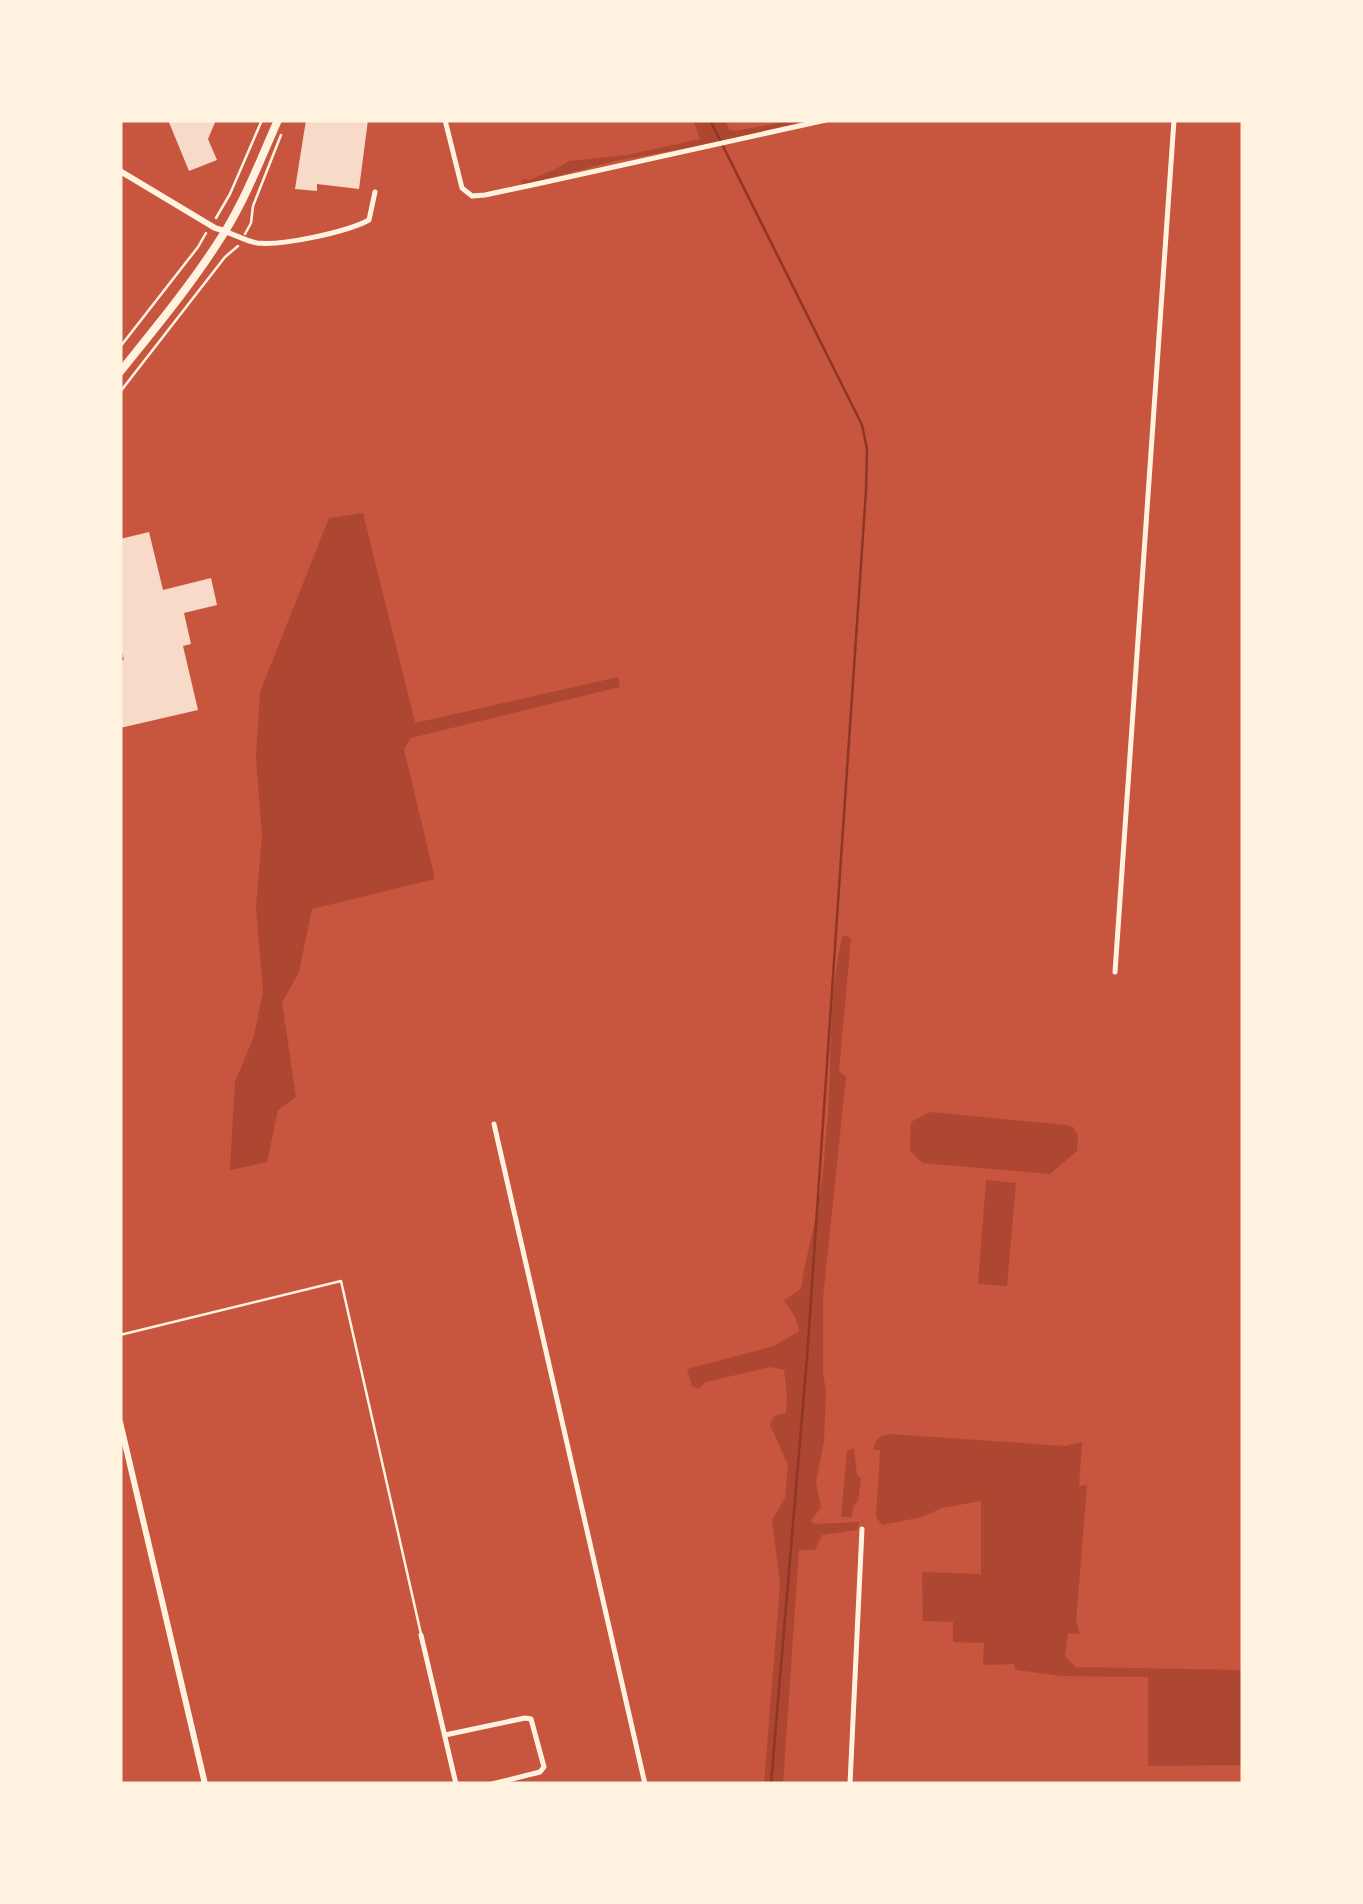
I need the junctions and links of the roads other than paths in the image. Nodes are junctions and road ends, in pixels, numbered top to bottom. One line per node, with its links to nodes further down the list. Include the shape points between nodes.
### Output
1 (278, 120): 7 (main road)
2 (445, 120): 3 (street, via 462,188 472,196)
3 (826, 120)
4 (1174, 120): 9 (street)
5 (120, 171): 7 (street)
6 (375, 192): 7 (street, via 369,220 358,226 265,244)
7 (225, 231): 8 (main road)
8 (120, 372)
9 (1115, 972)
10 (494, 1124): 19 (street)
11 (120, 1335): 14 (lane, via 341,1281)
12 (120, 1422): 16 (street)
13 (862, 1530): 20 (street)
14 (421, 1636): 15 (street)
15 (445, 1735): 17 (street); 18 (street, via 532,1719 544,1767)
16 (205, 1784)
17 (456, 1784)
18 (492, 1784)
19 (645, 1784)
20 (850, 1784)

